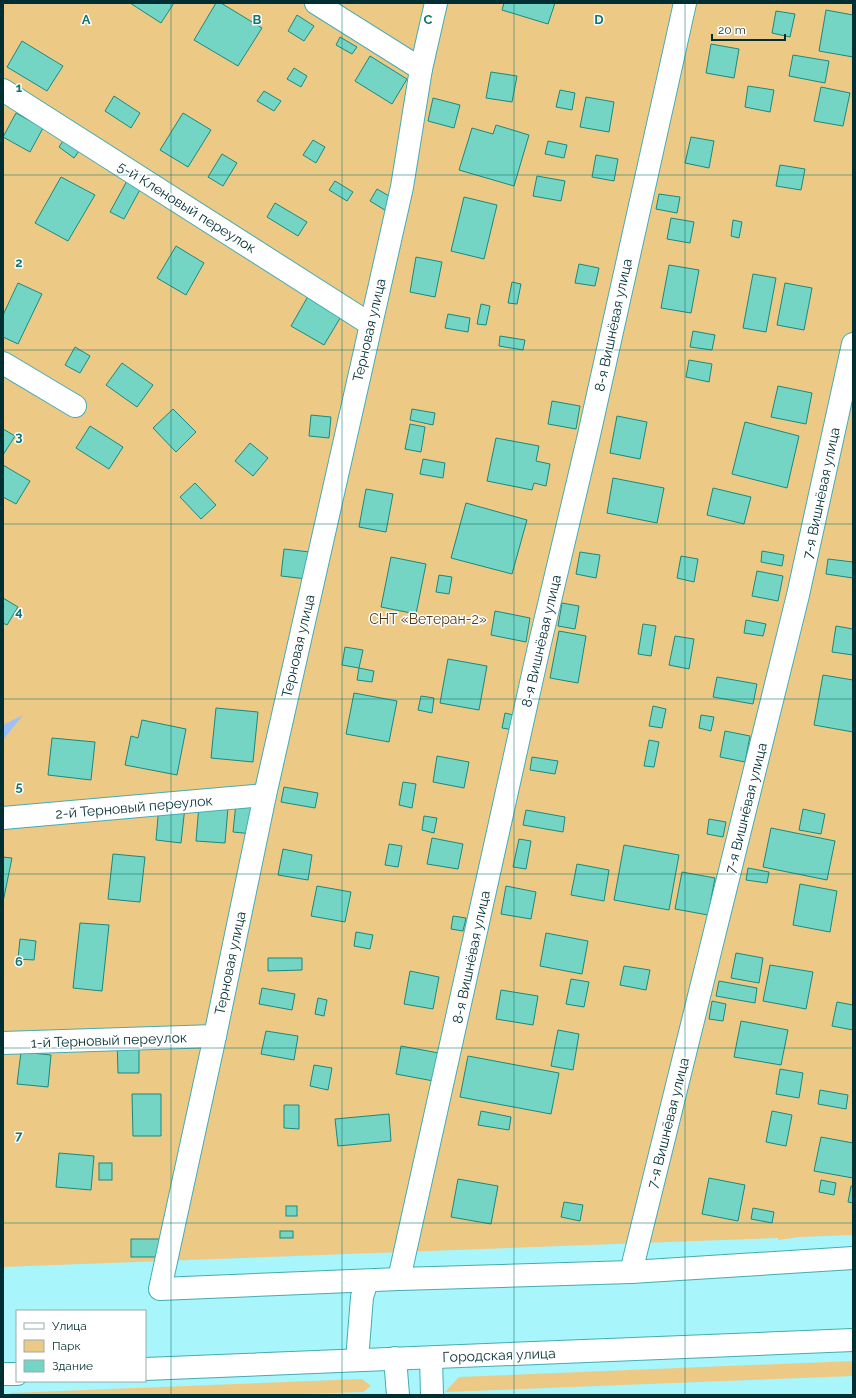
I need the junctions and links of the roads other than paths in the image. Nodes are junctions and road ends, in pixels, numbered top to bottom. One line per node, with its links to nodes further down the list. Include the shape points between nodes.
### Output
1 (316, 3): 4 (street)
2 (436, 3): 4 (street, Терновая улица)
3 (685, 3): 16 (street, 8-я Вишнёвая улица)
4 (421, 69): 6 (street, Терновая улица, via 402,187)
5 (3, 90): 6 (street, 5-й Кленовый переулок)
6 (370, 324): 10 (street, Терновая улица)
7 (853, 344): 15 (street, 7-я Вишнёвая улица, via 798,595)
8 (3, 363): 9 (street)
9 (76, 406)
10 (265, 795): 11 (street, 2-й Терновый переулок); 12 (street, Терновая улица)
11 (3, 818)
12 (215, 1036): 13 (street, 1-й Терновый переулок); 17 (street, Терновая улица, via 160,1289)
13 (3, 1043)
14 (853, 1258): 15 (street)
15 (631, 1272): 16 (street)
16 (399, 1279): 17 (street)
17 (367, 1281): 21 (street, via 362,1297)
18 (853, 1340): 20 (street, Городская улица)
19 (395, 1358): 20 (street, Городская улица); 21 (street, Городская улица); 25 (street)
20 (431, 1358): 26 (street)
21 (357, 1360): 22 (street, Городская улица)
22 (146, 1369)
23 (3, 1374): 24 (street)
24 (16, 1374)
25 (398, 1395)
26 (432, 1395)

